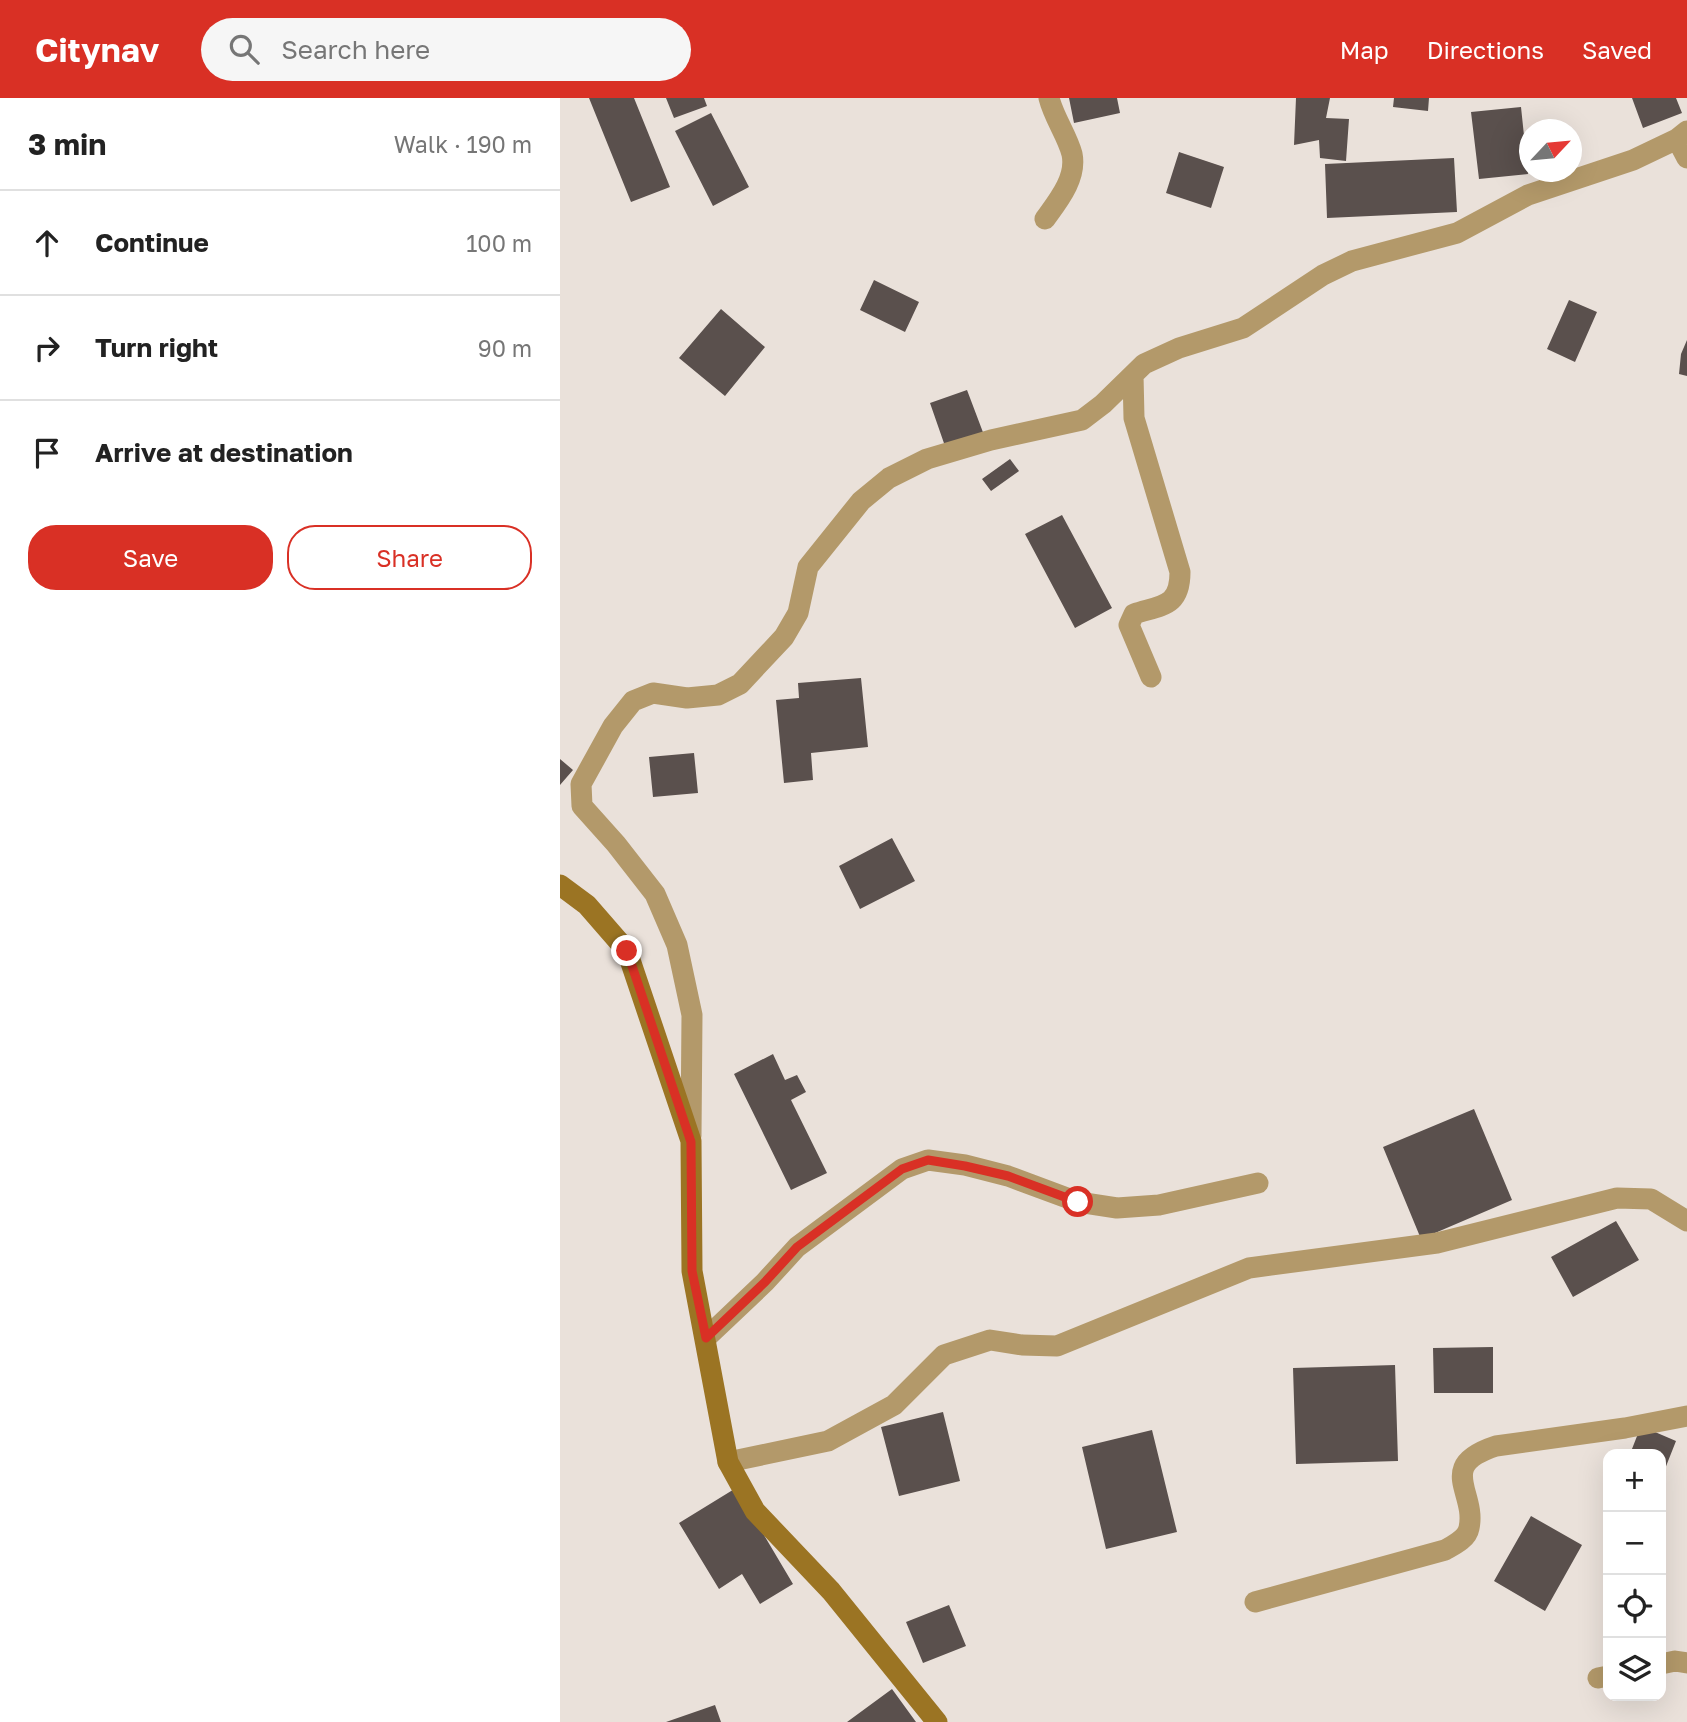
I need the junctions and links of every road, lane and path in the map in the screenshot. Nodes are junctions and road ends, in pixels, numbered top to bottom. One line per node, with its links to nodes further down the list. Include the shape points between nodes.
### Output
1 (1049, 98): 3 (street, via 1072,154 1071,173)
2 (1684, 143): 4 (street, via 1528,195 1457,233 1352,261 1243,328 1179,348 1144,364)
3 (1045, 219)
4 (1133, 375): 5 (street, via 1134,418 1180,572 1177,595 1168,603 1134,614 1129,625); 7 (street, via 1083,420 927,459 889,478 861,501 808,567 798,613 784,638 740,684 718,695 687,698 653,693 633,701 613,726 581,785 582,806 655,894 677,944 692,1015)
5 (1151, 677)
6 (560, 884): 7 (street, via 587,905 627,951)
7 (691, 1142): 10 (street, via 692,1271)
8 (1258, 1183): 10 (street, via 1159,1205 1117,1208 1078,1202 1008,1176 928,1160 902,1169 808,1239)
9 (1687, 1220): 12 (street, via 1651,1199 1618,1198 1437,1243 1249,1268 1057,1346 990,1340 944,1355 894,1405 828,1441)
10 (706, 1338): 12 (street)
11 (1687, 1416): 13 (street, via 1477,1452 1466,1464 1462,1483 1469,1529 1460,1541 1445,1550)
12 (728, 1462): 16 (street, via 755,1511 831,1591)
13 (1255, 1602)
14 (1666, 1663): 15 (street)
15 (1687, 1663)
16 (937, 1722)

